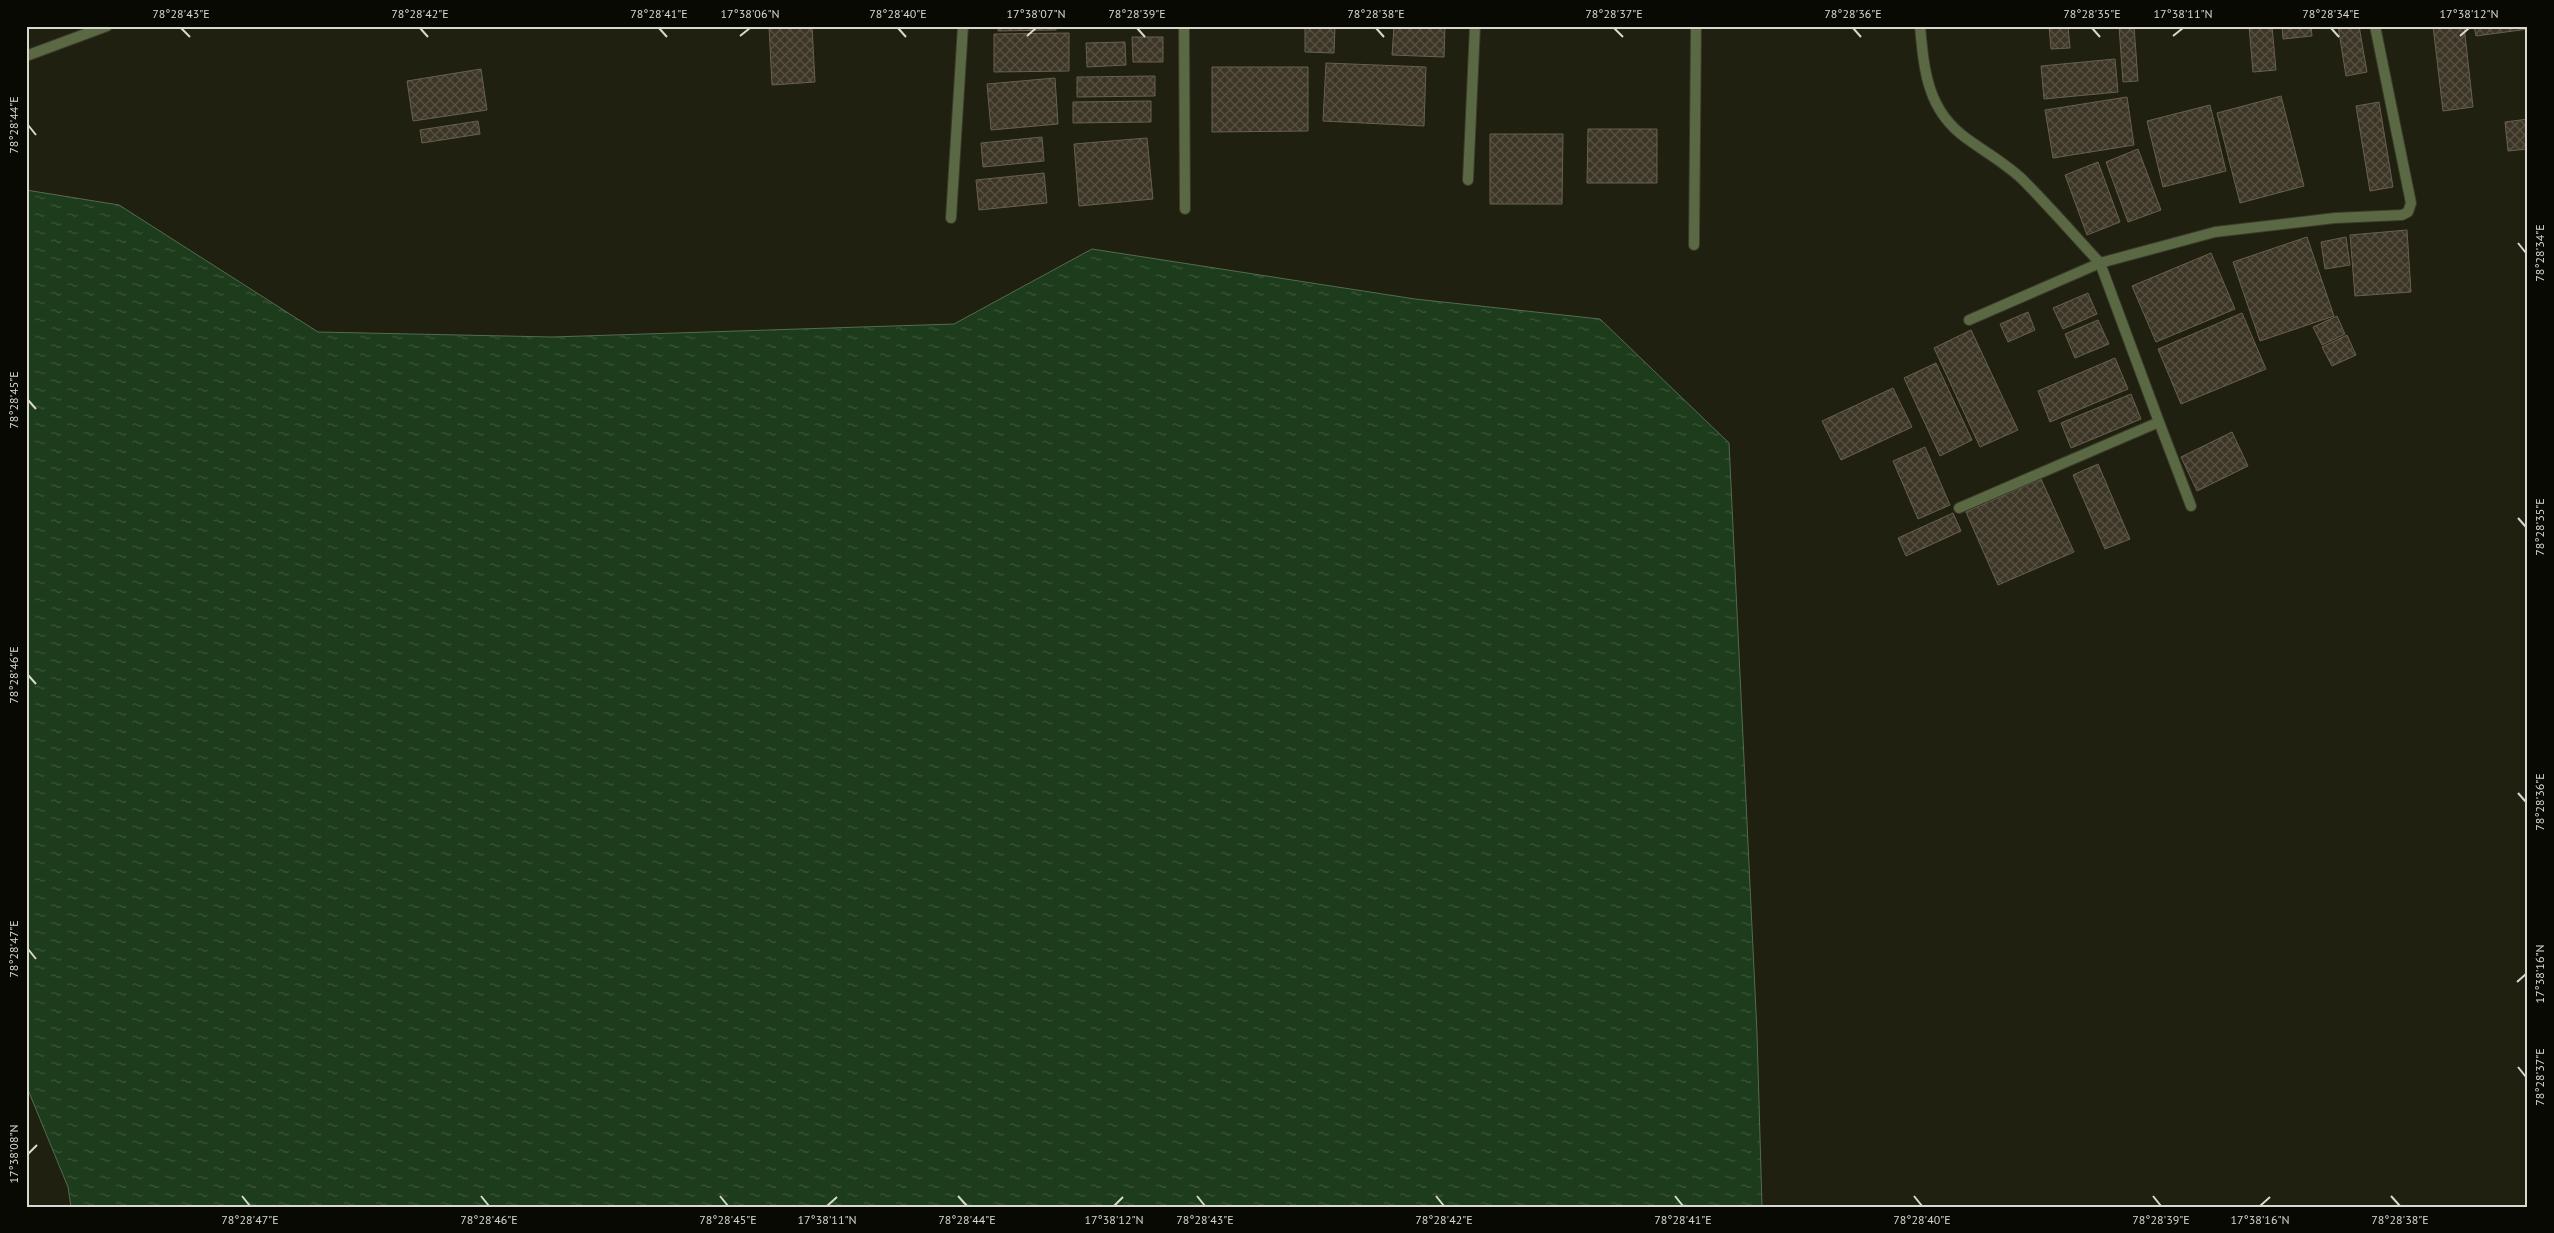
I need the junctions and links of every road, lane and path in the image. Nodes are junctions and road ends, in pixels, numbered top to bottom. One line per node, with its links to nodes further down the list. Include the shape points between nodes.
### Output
1 (107, 26): 8 (street)
2 (963, 26): 11 (street)
3 (1184, 26): 10 (street)
4 (1475, 26): 9 (street)
5 (1696, 26): 12 (street)
6 (1920, 26): 13 (street, via 1923,65 1931,96 1948,121 2021,178)
7 (2375, 26): 13 (street, via 2411,203 2408,212 2215,232)
8 (26, 56)
9 (1468, 180)
10 (1185, 209)
11 (951, 218)
12 (1694, 245)
13 (2100, 263): 14 (street); 15 (street)
14 (1969, 320)
15 (2159, 422): 16 (street); 17 (street)
16 (2191, 506)
17 (1959, 508)

